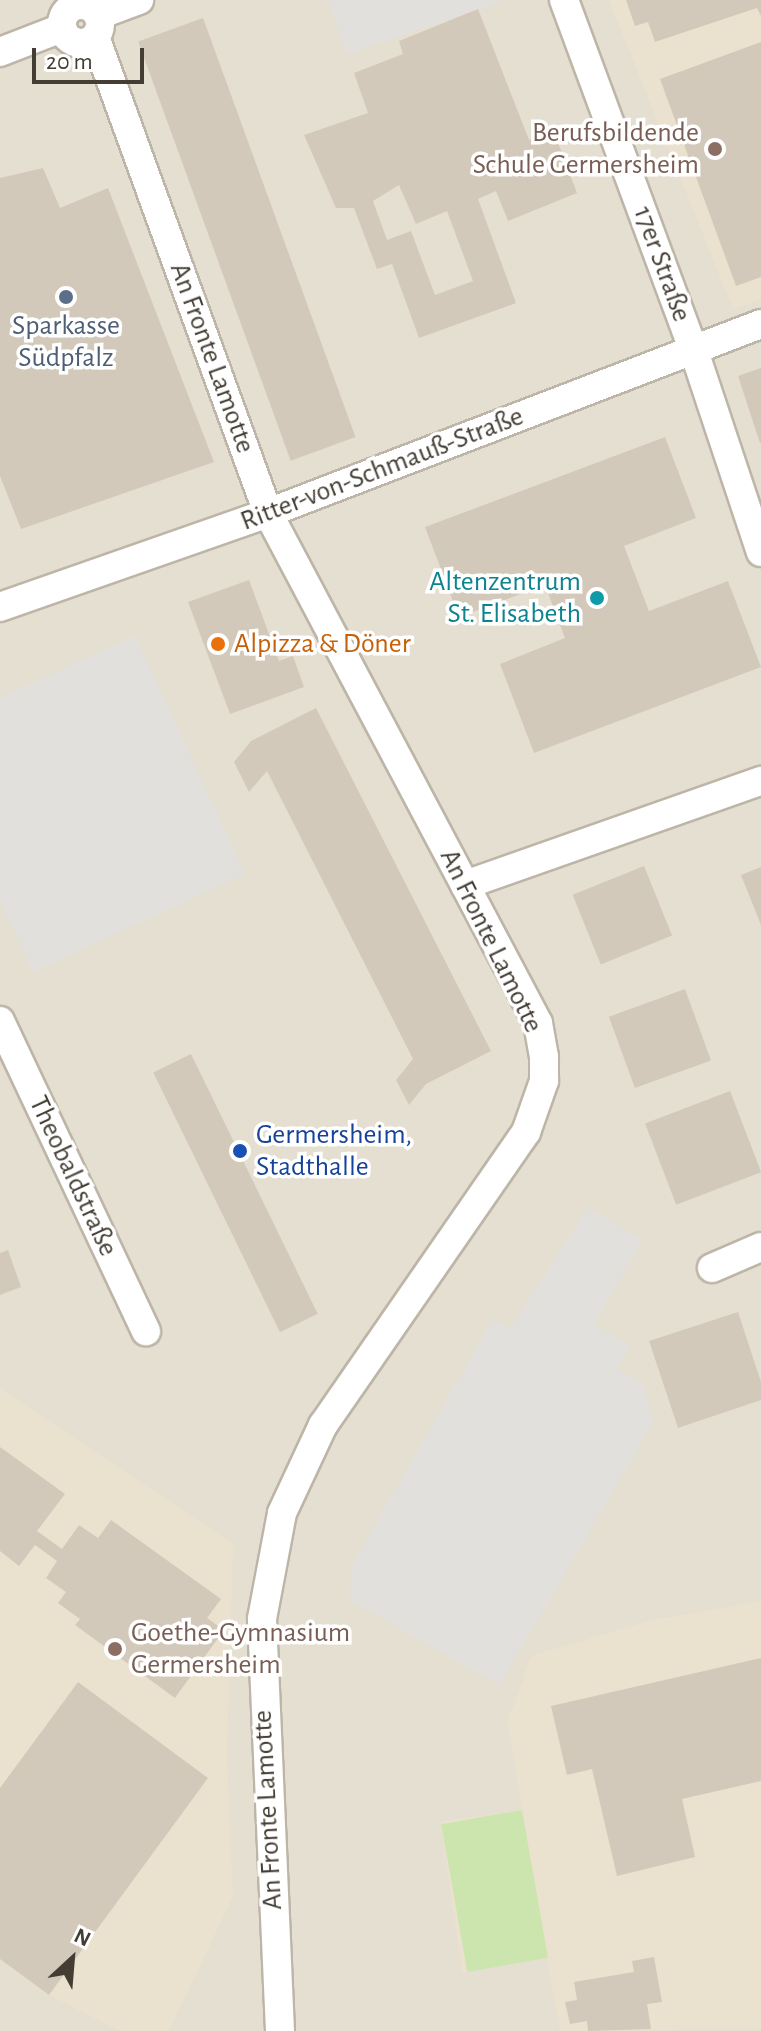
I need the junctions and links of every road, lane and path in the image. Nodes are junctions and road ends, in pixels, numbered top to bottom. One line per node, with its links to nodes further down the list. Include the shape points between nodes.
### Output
1 (139, 0): 3 (street)
2 (564, 0): 6 (street, 17er Straße)
3 (90, 14): 4 (street, via 68,10 62,28); 7 (street, An Fronte Lamotte)
4 (0, 52)
5 (761, 324): 6 (street, Ritter-von-Schmauß-Straße)
6 (693, 348): 7 (street, Ritter-von-Schmauß-Straße); 8 (street, 17er Straße)
7 (268, 513): 9 (street, Ritter-von-Schmauß-Straße); 11 (street, An Fronte Lamotte)
8 (758, 535)
9 (0, 607)
10 (761, 781): 11 (street)
11 (465, 885): 16 (street, An Fronte Lamotte, via 538,1023 544,1081 526,1132 323,1425 282,1513 262,1619)
12 (0, 1021): 15 (street, Theobaldstraße)
13 (761, 1247): 14 (street)
14 (712, 1268)
15 (146, 1331)
16 (280, 2031)

